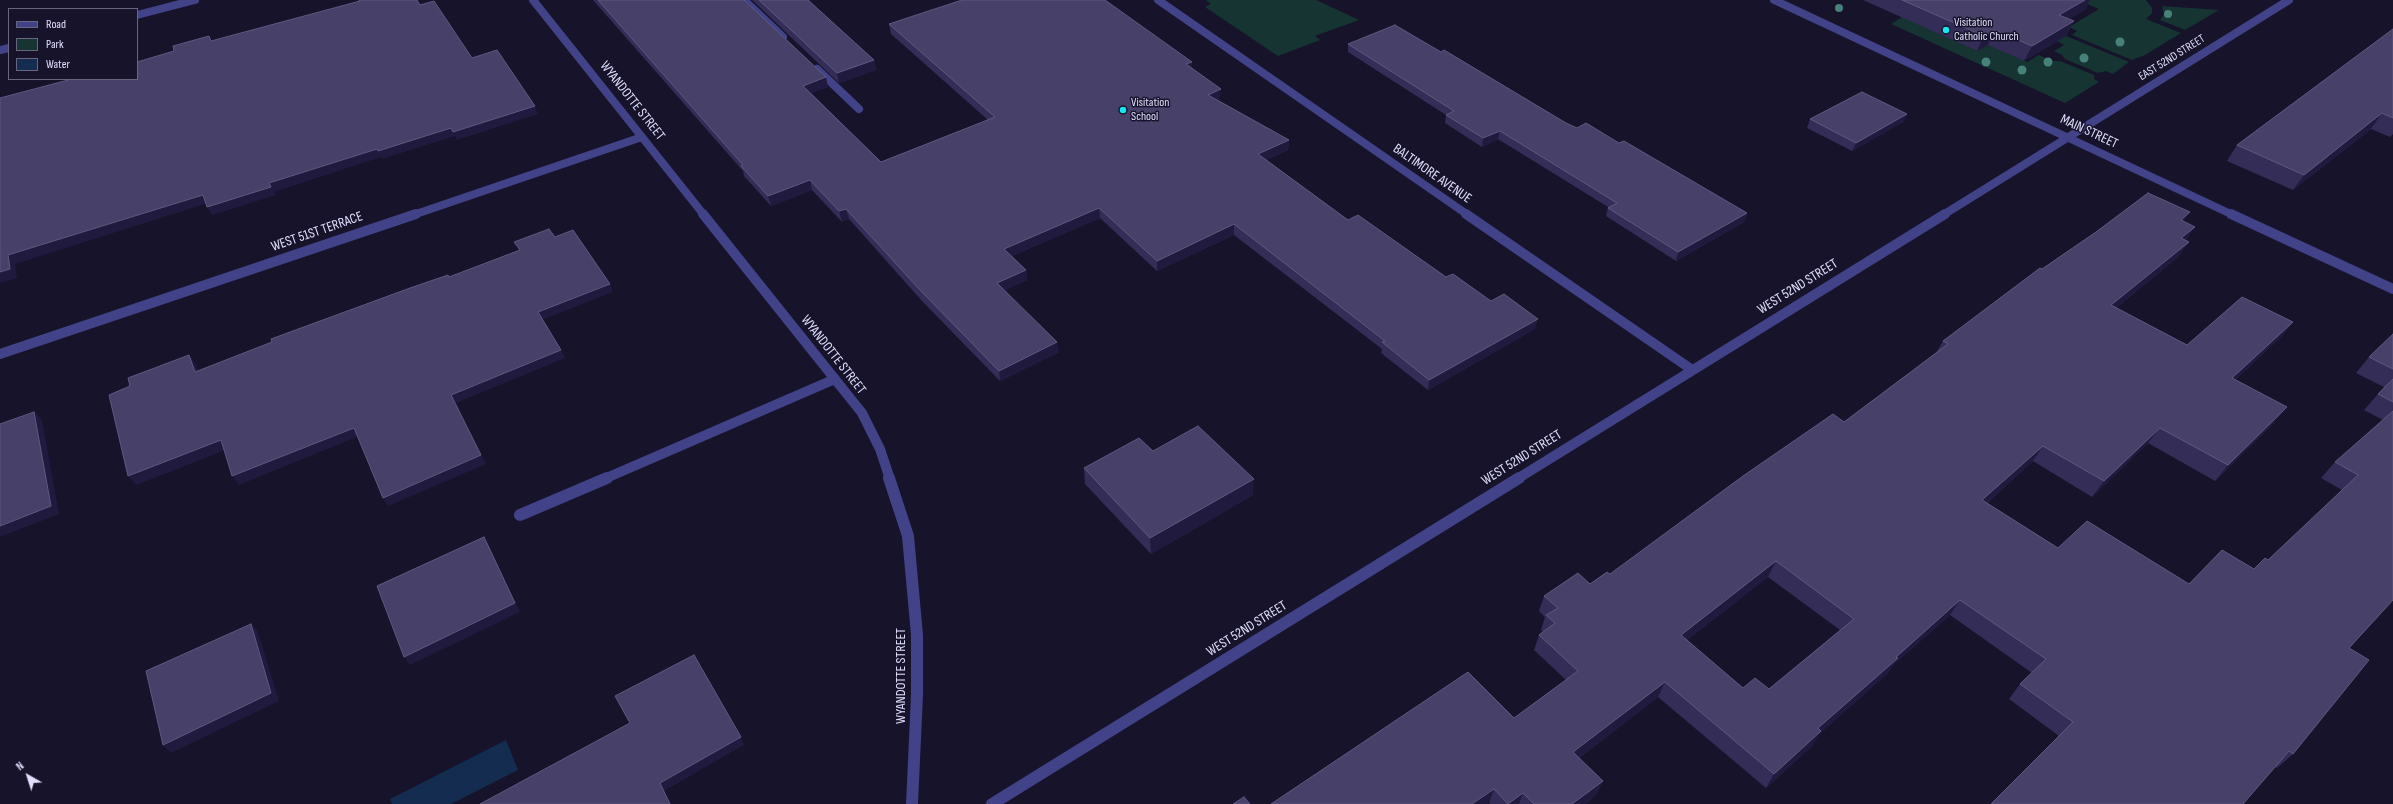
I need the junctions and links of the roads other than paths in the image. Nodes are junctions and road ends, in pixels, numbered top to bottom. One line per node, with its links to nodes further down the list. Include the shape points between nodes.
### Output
1 (195, 0): 7 (street)
2 (534, 0): 11 (street, WYANDOTTE STREET)
3 (744, 0): 8 (street)
4 (1158, 0): 15 (street, BALTIMORE AVENUE)
5 (1774, 0): 12 (street, MAIN STREET)
6 (2289, 0): 12 (street, EAST 52ND STREET)
7 (138, 15)
8 (790, 44)
9 (812, 65): 10 (street)
10 (859, 109)
11 (642, 137): 14 (street, WEST 51ST TERRACE); 16 (street, WYANDOTTE STREET)
12 (2068, 137): 13 (street, MAIN STREET); 15 (street, WEST 52ND STREET)
13 (2393, 289)
14 (0, 354)
15 (1691, 369): 19 (street, WEST 52ND STREET)
16 (835, 379): 17 (street); 18 (street, WYANDOTTE STREET, via 862,413 880,449 908,536 917,635)
17 (520, 515)
18 (912, 804)
19 (992, 804)

